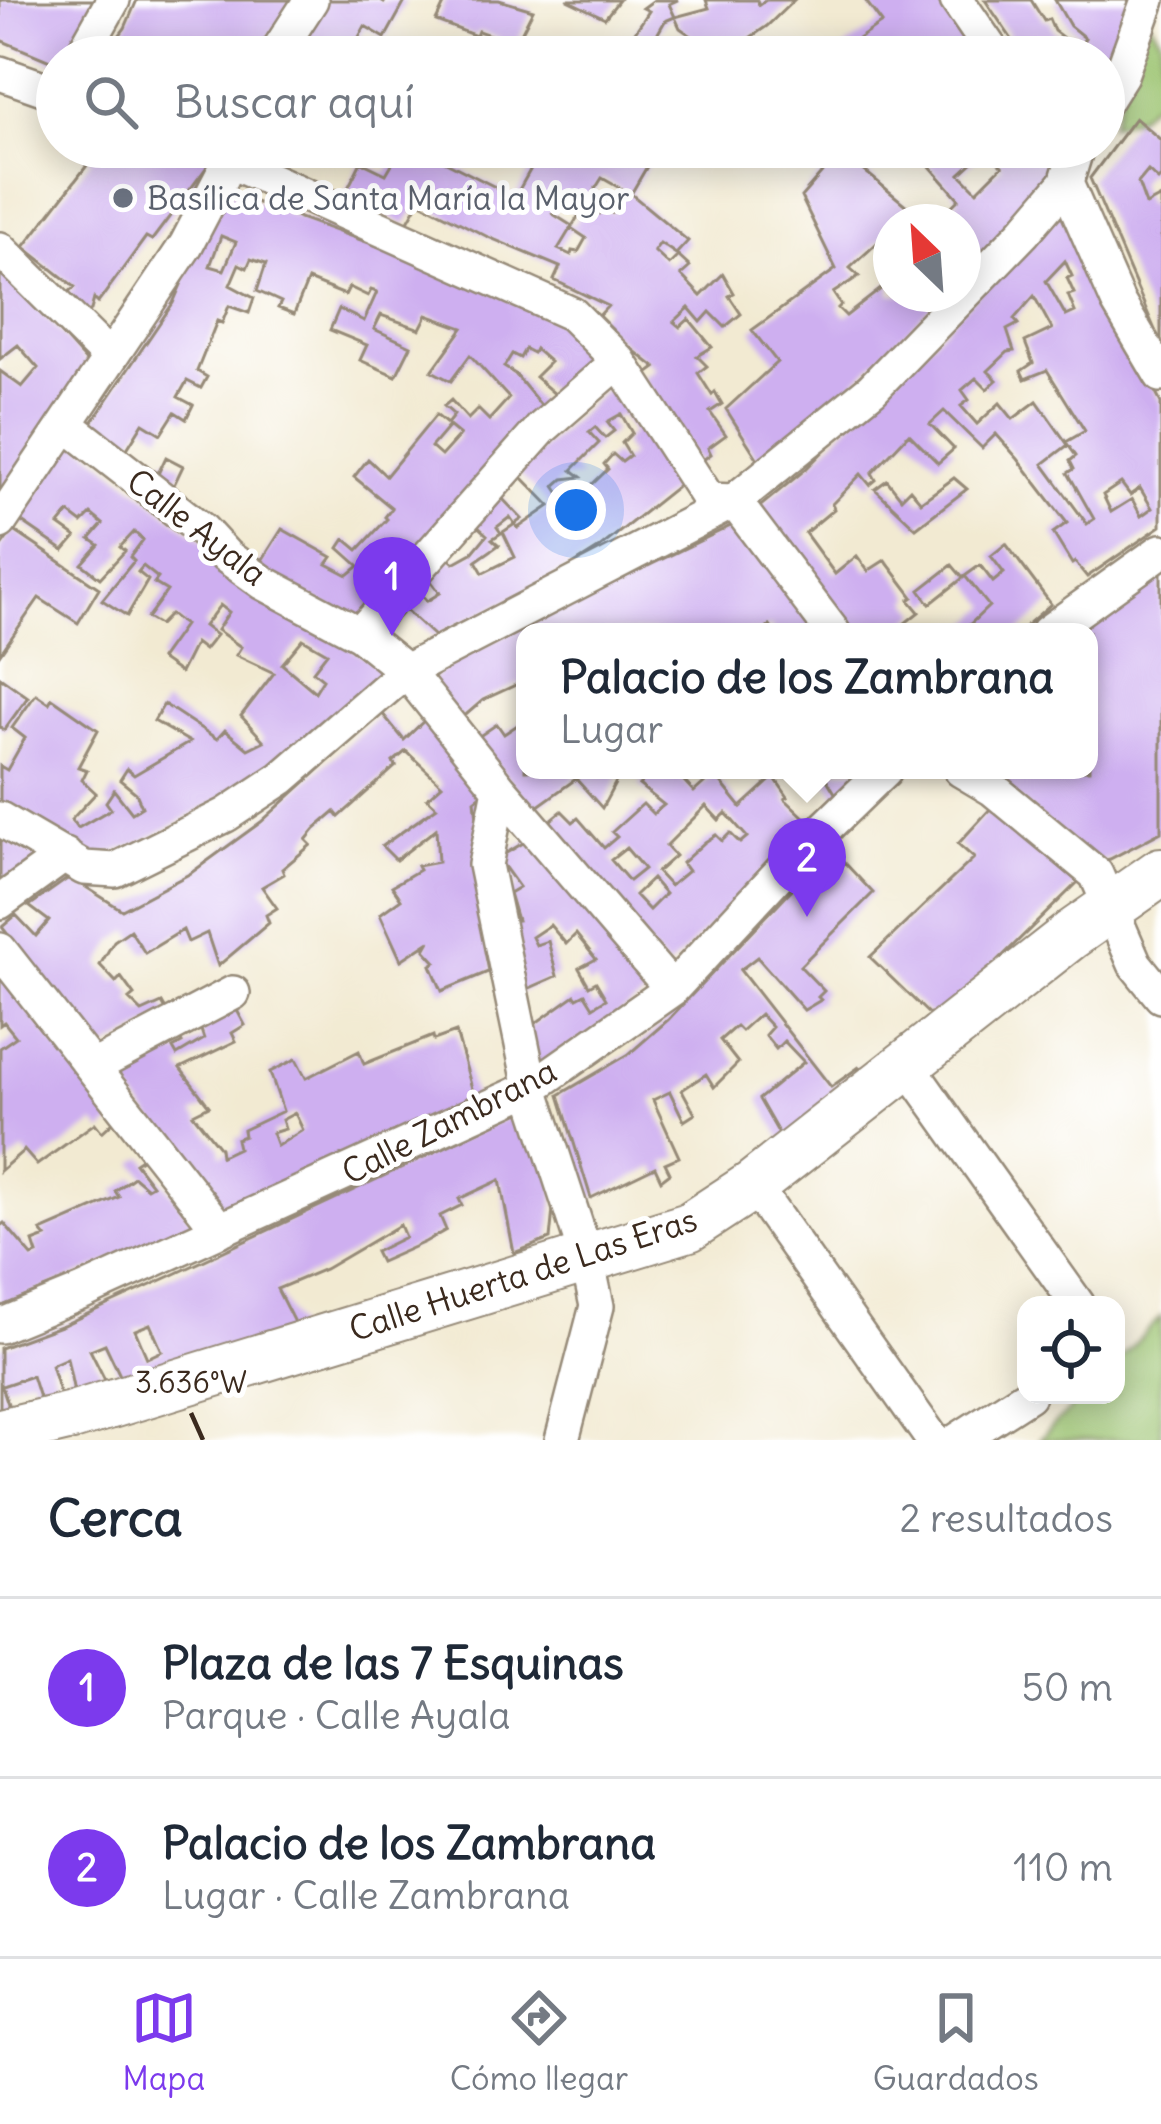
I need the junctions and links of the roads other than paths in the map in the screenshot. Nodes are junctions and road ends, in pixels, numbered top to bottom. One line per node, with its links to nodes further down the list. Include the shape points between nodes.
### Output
1 (113, 0): 5 (street)
2 (311, 0): 6 (street)
3 (957, 0): 7 (street)
4 (1148, 0): 8 (street)
5 (93, 36)
6 (288, 36)
7 (982, 36)
8 (1125, 62)
9 (0, 73): 10 (street)
10 (36, 86)
11 (227, 168): 16 (street)
12 (262, 168): 17 (street, via 572,314)
13 (1064, 168): 20 (street, via 1024,232 872,389)
14 (1075, 168): 18 (street, via 1118,302)
15 (0, 249): 16 (street)
16 (110, 358): 19 (street)
17 (619, 361): 20 (street, via 709,500); 25 (street, via 542,428)
18 (1161, 375)
19 (66, 424): 21 (street); 25 (street, Calle Ayala, via 226,556)
20 (734, 501): 23 (street); 26 (street)
21 (0, 522)
22 (1161, 551): 24 (street)
23 (825, 623)
24 (1061, 623)
25 (360, 634): 26 (street, Calle Ayala)
26 (406, 671): 29 (street, Calle Ayala); 31 (street, via 282,778 226,815 115,870 84,868)
27 (876, 779): 36 (street, Calle Zambrana)
28 (976, 779): 34 (street, via 1096,874)
29 (500, 789): 36 (street, Calle Ayala); 41 (street, via 485,865)
30 (0, 819): 31 (street)
31 (65, 855): 33 (street)
32 (1161, 872): 34 (street, Calle Huerta de Las Eras)
33 (0, 902)
34 (1109, 911): 38 (street); 39 (street, Calle Huerta de Las Eras)
35 (0, 950): 40 (street)
36 (672, 989): 41 (street, Calle Zambrana)
37 (233, 993): 40 (street)
38 (1161, 996)
39 (906, 1063): 42 (street, Calle Huerta de Las Eras); 45 (street)
40 (94, 1067): 43 (street)
41 (531, 1088): 43 (street, Calle Zambrana); 44 (street)
42 (754, 1185): 44 (street, Calle Huerta de Las Eras, via 689,1227); 50 (street)
43 (220, 1230): 46 (street, Calle Zambrana)
44 (587, 1258): 48 (street, Calle Huerta de Las Eras); 49 (street, via 596,1306)
45 (1072, 1296)
46 (0, 1326)
47 (1017, 1402): 51 (street)
48 (0, 1433)
49 (562, 1440)
50 (934, 1440)
51 (958, 1440)

